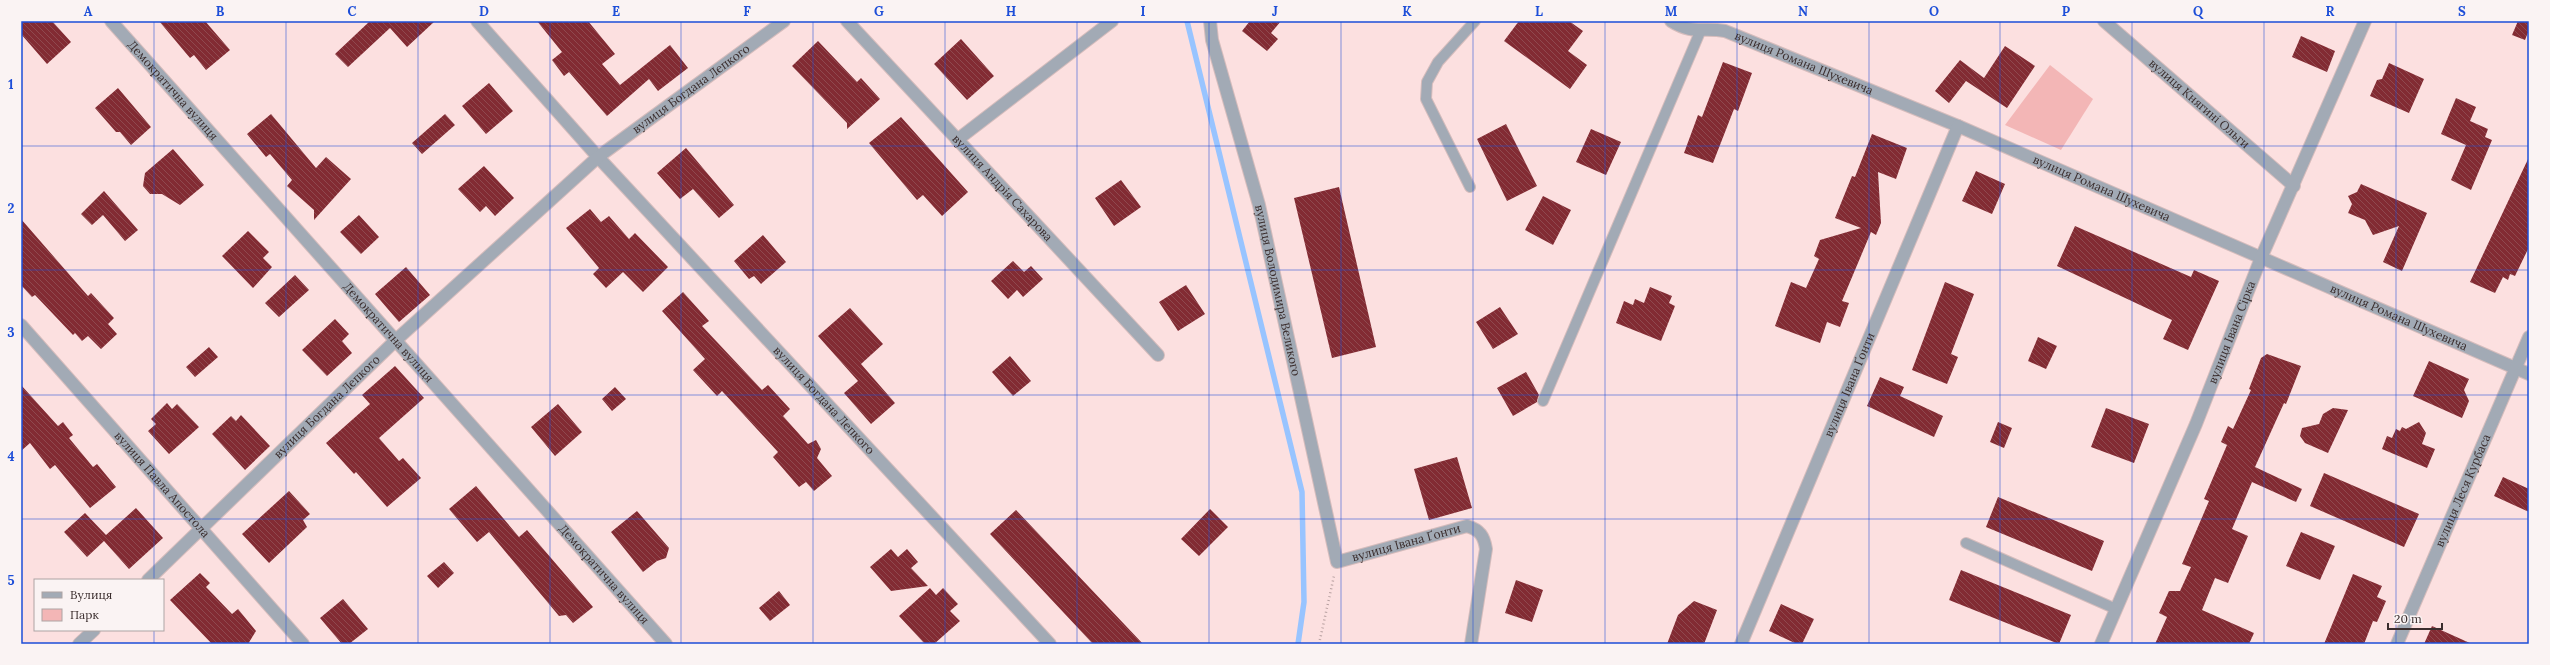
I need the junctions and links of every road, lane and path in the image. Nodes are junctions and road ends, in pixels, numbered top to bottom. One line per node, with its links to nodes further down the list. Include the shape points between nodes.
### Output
1 (111, 21): 20 (street, Демократична вулиця)
2 (477, 21): 14 (street, вулиця Богдана Лепкого)
3 (784, 21): 14 (street, вулиця Богдана Лепкого)
4 (847, 21): 13 (street, вулиця Андрія Сахарова)
5 (1112, 21): 13 (street)
6 (1210, 21): 27 (street, вулиця Володимира Великого, via 1212,40 1259,205)
7 (1475, 21): 16 (lane, via 1438,62 1427,82 1426,99)
8 (1671, 21): 11 (street, вулиця Романа Шухевича, via 1681,28)
9 (2104, 21): 15 (street, вулиця Княгині Ольги)
10 (2365, 21): 15 (street, вулиця Івана Сірка)
11 (1700, 32): 12 (street, вулиця Романа Шухевича, via 1712,28 1725,31); 24 (lane)
12 (1958, 126): 17 (street, вулиця Романа Шухевича); 37 (street, вулиця Івана Ґонти)
13 (958, 140): 21 (street, вулиця Андрія Сахарова)
14 (598, 157): 20 (street, вулиця Богдана Лепкого); 34 (street, вулиця Богдана Лепкого)
15 (2294, 186): 17 (street, вулиця Івана Сірка)
16 (1470, 187)
17 (2261, 258): 22 (street, вулиця Романа Шухевича); 29 (street, вулиця Івана Сірка, via 2196,424)
18 (21, 325): 25 (street, вулиця Павла Апостола)
19 (2529, 337): 22 (street, вулиця Леся Курбаса)
20 (396, 340): 25 (street, вулиця Богдана Лепкого); 33 (street, Демократична вулиця)
21 (1158, 355)
22 (2516, 369): 23 (street, вулиця Романа Шухевича); 39 (street, вулиця Леся Курбаса)
23 (2529, 374)
24 (1543, 401)
25 (201, 530): 28 (street, вулиця Богдана Лепкого); 32 (street, вулиця Павла Апостола)
26 (1966, 543): 29 (lane)
27 (1337, 562): 35 (path); 36 (street, вулиця Івана Ґонти, via 1467,526 1476,528 1484,536 1486,549)
28 (149, 579)
29 (2116, 609): 38 (street, вулиця Івана Сірка)
30 (93, 631): 31 (street)
31 (79, 644)
32 (303, 644)
33 (666, 644)
34 (1050, 644)
35 (1319, 644)
36 (1471, 644)
37 (1741, 644)
38 (2101, 644)
39 (2397, 644)

